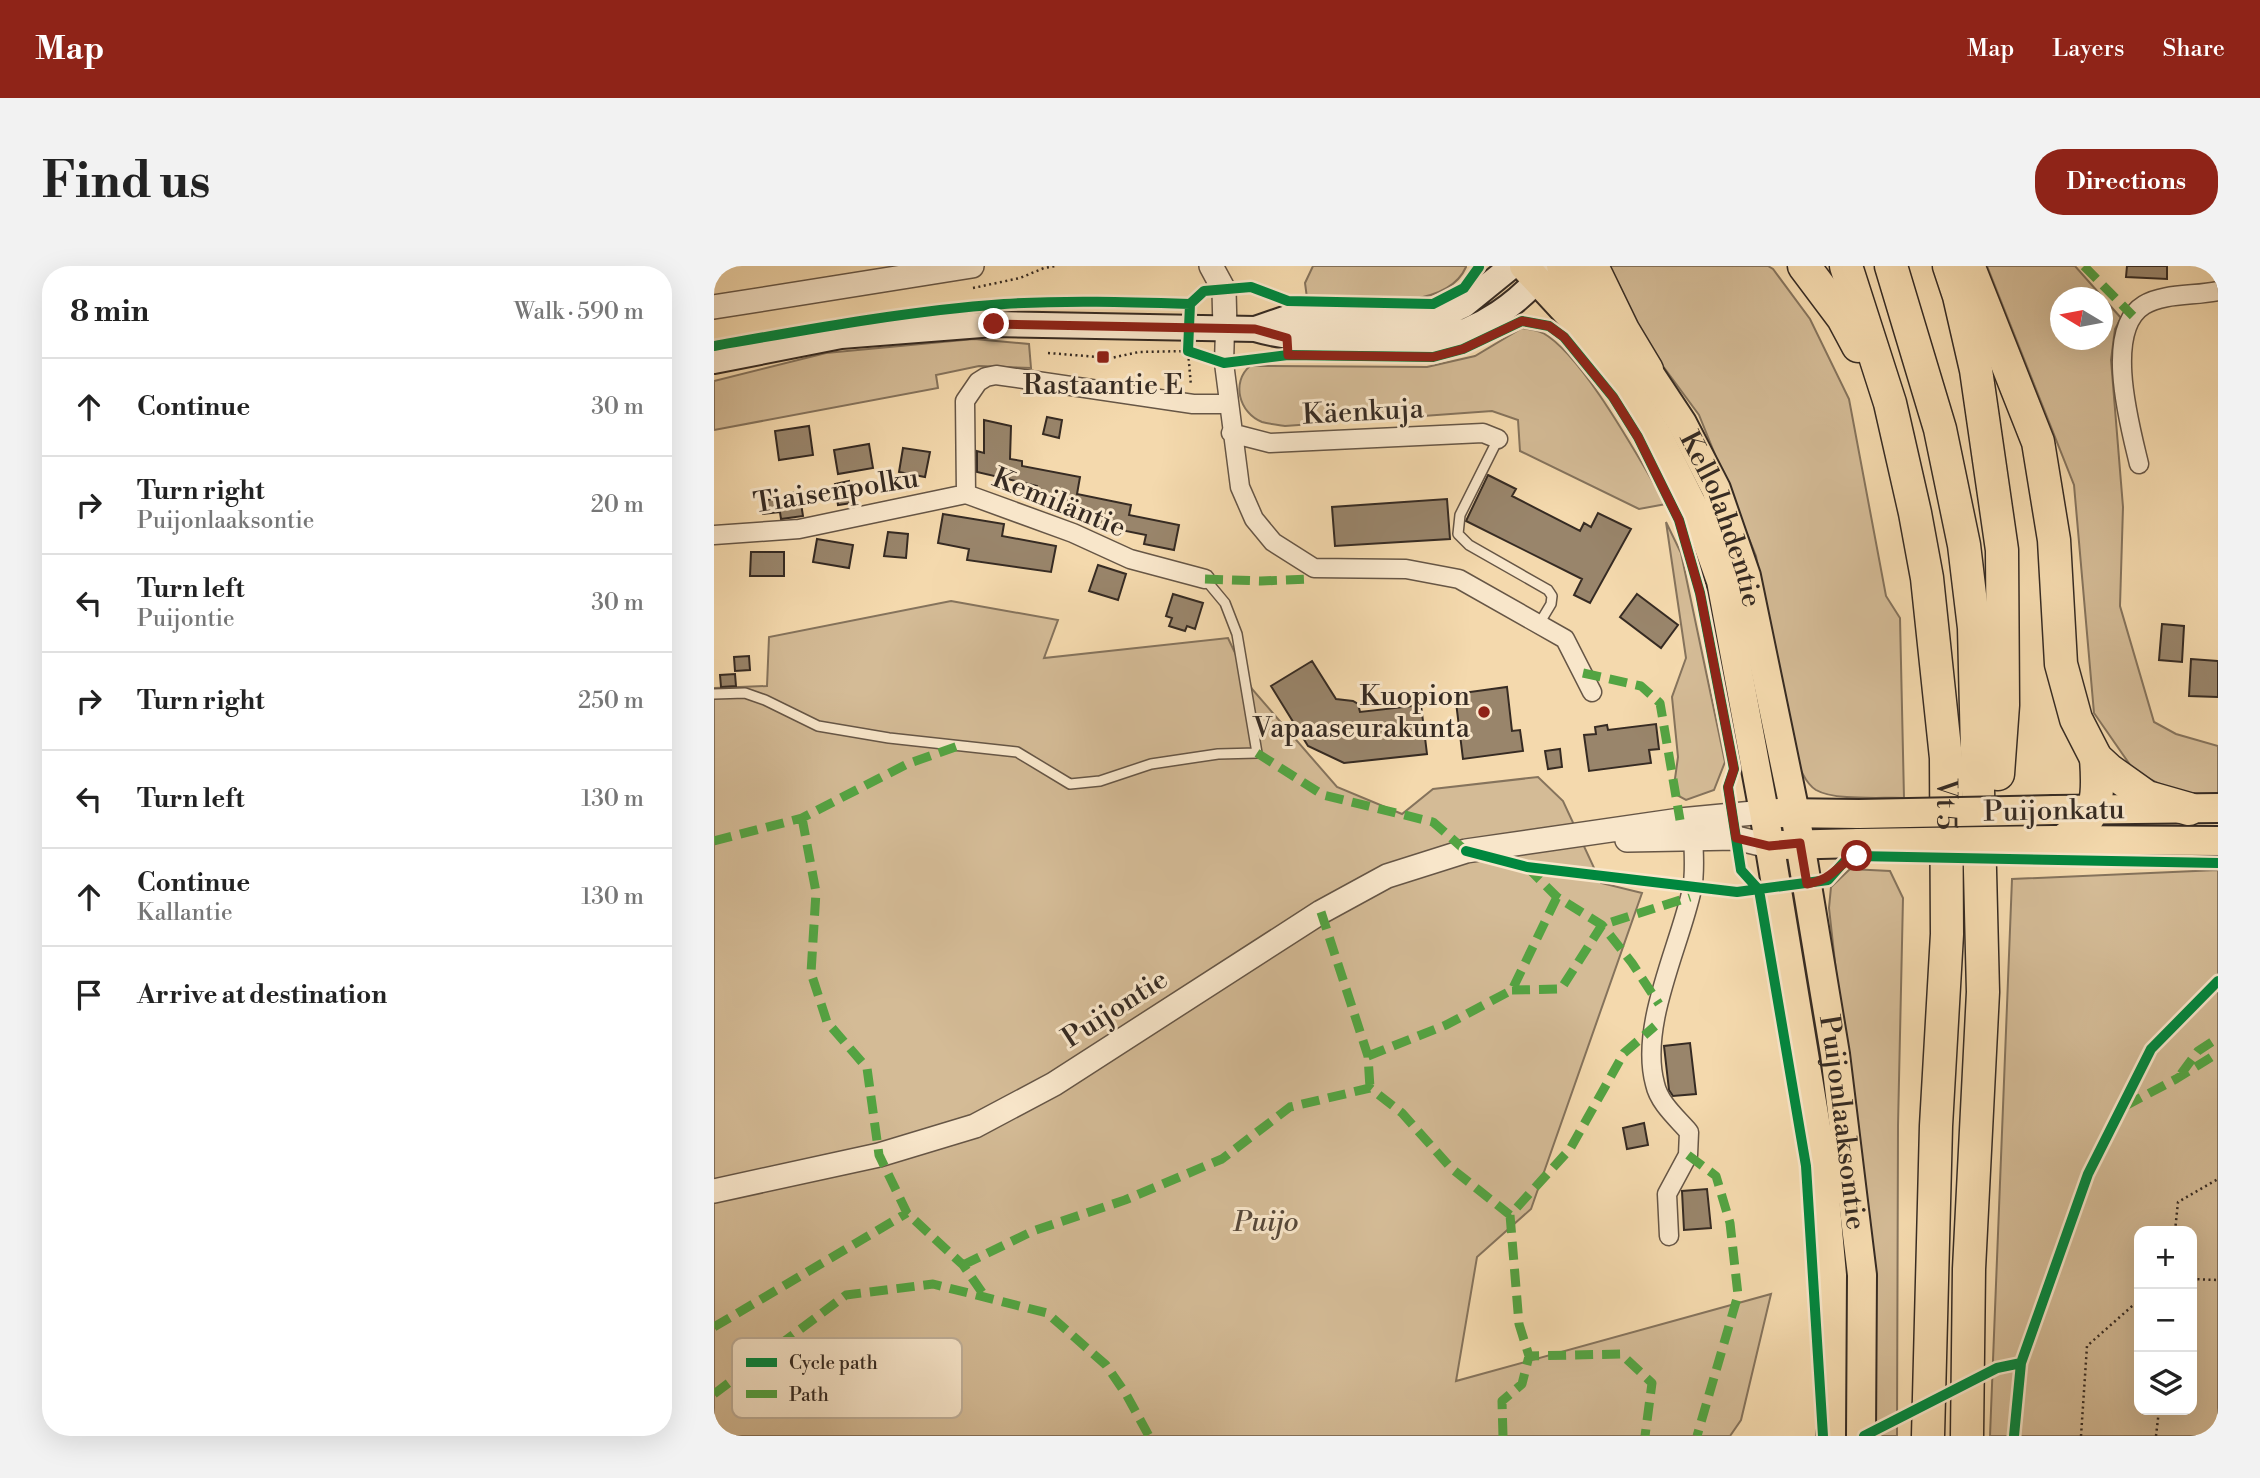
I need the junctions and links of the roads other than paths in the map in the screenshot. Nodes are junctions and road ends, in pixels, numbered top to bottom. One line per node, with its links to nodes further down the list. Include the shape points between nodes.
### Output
1 (1212, 266): 14 (street, via 1224,290)
2 (1512, 266): 13 (main road, via 1464,305 1443,315 1421,320 1287,318)
3 (1592, 266): 16 (highway)
4 (1804, 266): 17 (highway, via 1843,318)
5 (1846, 266): 17 (highway, Vt 5)
6 (1891, 266): 38 (highway, Vt 5, via 1940,429 1964,545 1978,702)
7 (1949, 266): 38 (highway, via 1976,370 2002,550 2003,705)
8 (1968, 266): 28 (highway, via 2038,442 2054,540 2061,664 2076,719)
9 (1543, 270): 13 (main road, via 1493,317 1463,333 1433,341 1287,338); 16 (main road, Kellolahdentie); 31 (main road, Kellolahdentie, via 1659,438 1698,516 1721,581)
10 (973, 277): 12 (street)
11 (2218, 291): 21 (street, via 2155,300 2133,316 2121,370)
12 (714, 307)
13 (1255, 329): 14 (main road)
14 (1226, 330): 15 (main road, via 1188,340 994,324 841,336); 18 (street)
15 (714, 361)
16 (1647, 370): 32 (main road, Kellolahdentie, via 1682,423 1716,489 1746,576)
17 (1890, 403): 43 (highway, Vt 5, via 1927,578 1945,758 1947,934 1936,1126)
18 (1228, 404): 19 (street); 22 (street, Kemiläntie, via 1193,404 986,377 965,401)
19 (1231, 433): 20 (street, Käenkuja, via 1270,443 1483,433); 25 (street, via 1240,487 1254,519 1292,557 1314,568 1406,569 1459,579)
20 (1498, 439): 25 (lane, via 1460,515 1458,534 1469,545 1548,590 1551,604)
21 (2139, 464)
22 (967, 494): 23 (street, Tiaisenpolku, via 799,529); 24 (street, Kemiläntie, via 1130,559)
23 (714, 535)
24 (1205, 579): 27 (lane, via 1225,603 1237,634 1257,753 1151,764 1093,783 1070,784 1017,752 818,726 745,693)
25 (1539, 624): 26 (street, via 1566,639)
26 (1592, 692)
27 (714, 694)
28 (2096, 758): 29 (highway, via 2147,797); 30 (highway)
29 (2204, 808): 30 (main road, Puijonkatu)
30 (2094, 811): 32 (main road, Puijonkatu, bridge); 34 (highway, via 2085,825)
31 (1764, 812): 32 (main road, Puijonkatu); 33 (street, Puijontie); 37 (main road, Puijonlaaksontie)
32 (1795, 813): 36 (main road, Puijonlaaksontie)
33 (1693, 829): 37 (street, Puijontie); 39 (street, Puijontie, via 1532,841 1466,851 1387,876 1321,912 1054,1084 975,1126 879,1155); 40 (street, via 1693,887 1658,1004 1653,1055 1654,1084 1689,1132 1688,1155 1667,1194)
34 (2060, 839): 35 (main road, Puijonkatu); 36 (main road, Puijonkatu, bridge)
35 (2218, 841)
36 (1800, 843): 37 (main road, Puijonkatu); 42 (main road, Puijonlaaksontie, via 1835,1054 1862,1275)
37 (1769, 846): 41 (main road, Puijonlaaksontie, via 1822,1163 1832,1275)
38 (1983, 992): 44 (highway, Vt 5, via 1969,1269)
39 (714, 1191)
40 (1669, 1236)
41 (1832, 1436)
42 (1861, 1436)
43 (1928, 1436)
44 (1967, 1436)

